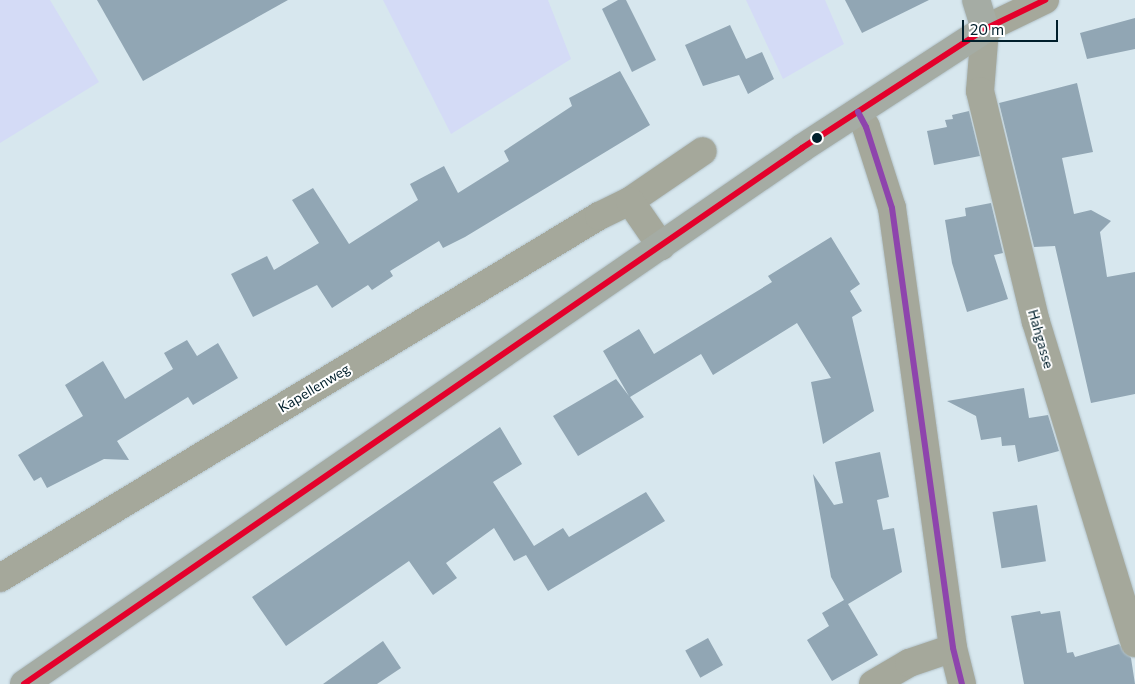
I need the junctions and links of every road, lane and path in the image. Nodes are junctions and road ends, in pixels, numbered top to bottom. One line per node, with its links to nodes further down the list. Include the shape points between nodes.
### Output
1 (976, 0): 3 (main road)
2 (1045, 0): 3 (street)
3 (985, 29): 4 (main road); 9 (street, Hahgasse, via 980,90 1033,312)
4 (858, 112): 7 (main road); 10 (street, via 866,127 892,208)
5 (703, 151): 6 (street, Kapellenweg)
6 (630, 201): 7 (street); 8 (street, Kapellenweg, via 599,216)
7 (661, 246): 11 (main road)
8 (0, 578)
9 (1135, 643)
10 (953, 648): 12 (street, via 909,663); 13 (street)
11 (24, 684)
12 (873, 684)
13 (962, 684)

